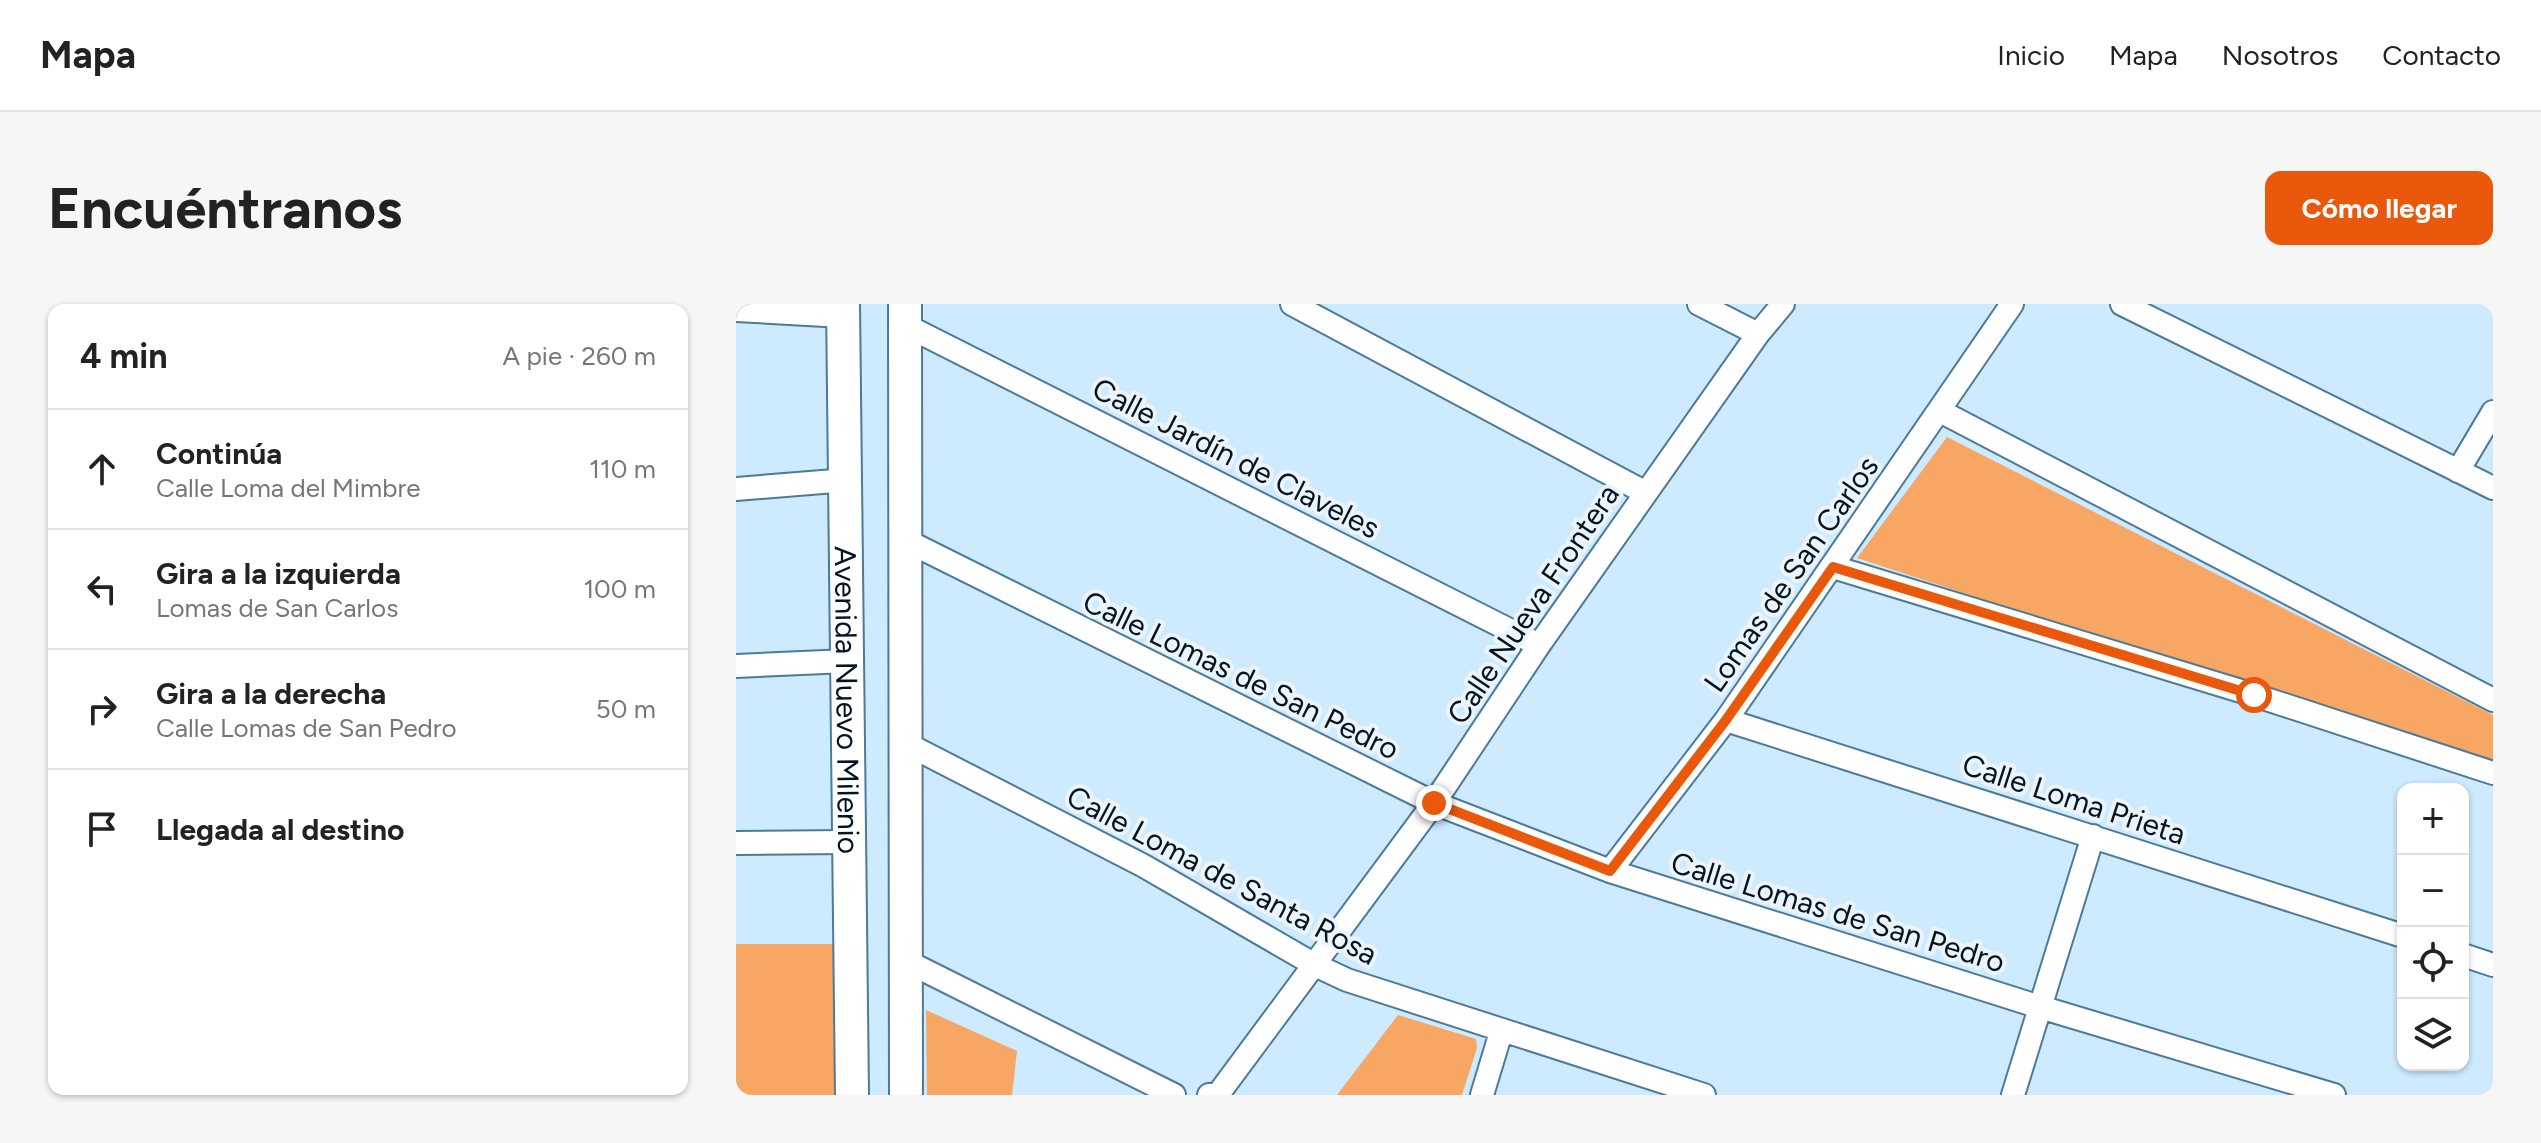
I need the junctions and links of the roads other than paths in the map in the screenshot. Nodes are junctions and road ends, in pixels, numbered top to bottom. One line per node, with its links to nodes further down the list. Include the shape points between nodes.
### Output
1 (1292, 304): 16 (street)
2 (1699, 304): 9 (street)
3 (1783, 304): 9 (street, Calle Nueva Frontera)
4 (2012, 304): 10 (street, Lomas de San Carlos)
5 (2122, 304): 12 (street)
6 (736, 310): 7 (street)
7 (843, 310): 13 (street, Avenida Nuevo Milenio)
8 (905, 314): 17 (street, Avenida Nuevo Milenio); 19 (street, Calle Jardín de Claveles)
9 (1758, 334): 16 (street, Calle Nueva Frontera)
10 (1940, 411): 18 (street, Lomas de San Carlos); 22 (street)
11 (2493, 412): 12 (street)
12 (2458, 471): 14 (street)
13 (847, 480): 15 (street); 20 (street, Avenida Nuevo Milenio)
14 (2493, 488)
15 (736, 489)
16 (1646, 493): 19 (street, Calle Nueva Frontera)
17 (905, 540): 24 (street, Avenida Nuevo Milenio); 26 (street, Calle Lomas de San Pedro)
18 (1833, 567): 23 (street, Lomas de San Carlos); 25 (street)
19 (1539, 645): 26 (street, Calle Nueva Frontera)
20 (847, 661): 21 (street); 28 (street, Avenida Nuevo Milenio)
21 (736, 666)
22 (2493, 700)
23 (1726, 720): 27 (street, Calle Loma Prieta); 30 (street, Lomas de San Carlos)
24 (905, 743): 33 (street, Avenida Nuevo Milenio); 34 (street, Calle Loma de Santa Rosa, via 1144,866)
25 (2493, 773)
26 (1434, 803): 30 (street, Calle Lomas de San Pedro); 34 (street, Calle Nueva Frontera)
27 (2093, 836): 31 (street, Calle Loma Prieta); 36 (street)
28 (847, 842): 29 (street); 39 (street, Avenida Nuevo Milenio)
29 (736, 843)
30 (1610, 871): 36 (street, Calle Lomas de San Pedro)
31 (2397, 934)
32 (2469, 957): 35 (street)
33 (906, 961): 40 (street, Avenida Nuevo Milenio); 41 (street)
34 (1315, 965): 37 (street, Calle Loma de Santa Rosa); 38 (street, Calle Nueva Frontera)
35 (2493, 965)
36 (2040, 1007): 44 (street); 45 (street, Calle Lomas de San Pedro)
37 (1501, 1032): 42 (street); 43 (street, Calle Loma de Santa Rosa)
38 (1214, 1094)
39 (852, 1095)
40 (906, 1095)
41 (1174, 1095)
42 (1482, 1095)
43 (1704, 1095)
44 (2013, 1095)
45 (2334, 1095)

